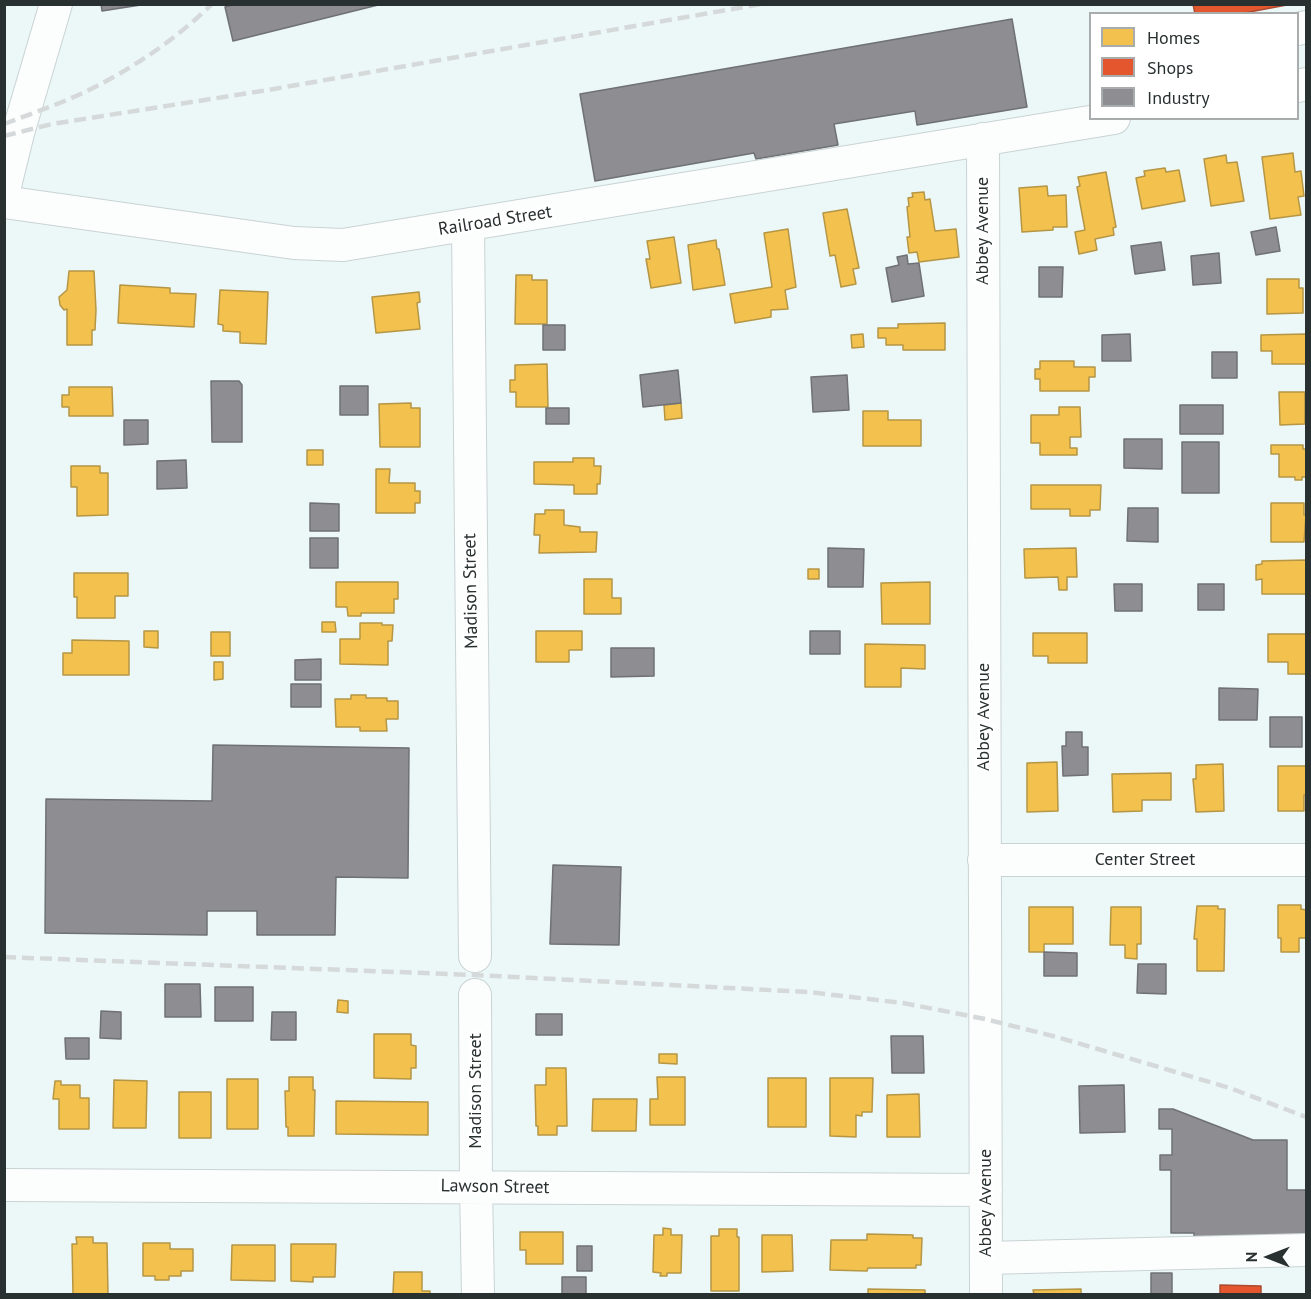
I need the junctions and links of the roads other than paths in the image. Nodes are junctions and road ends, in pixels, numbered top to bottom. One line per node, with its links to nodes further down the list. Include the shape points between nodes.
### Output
1 (56, 4): 4 (street)
2 (1102, 120): 3 (street, Railroad Street)
3 (983, 139): 6 (street, Railroad Street); 7 (street, Abbey Avenue)
4 (4, 190)
5 (4, 202): 6 (street, Railroad Street, via 318,245 343,245)
6 (468, 225): 9 (street, Madison Street)
7 (984, 860): 8 (street, Center Street); 13 (street, Abbey Avenue)
8 (1306, 860)
9 (475, 956)
10 (475, 995): 12 (street, Madison Street)
11 (4, 1185): 12 (street, Lawson Street)
12 (476, 1186): 13 (street, Lawson Street); 16 (street, Madison Street)
13 (986, 1190): 15 (street, Abbey Avenue)
14 (1306, 1250): 15 (street)
15 (986, 1258): 17 (street, Abbey Avenue)
16 (478, 1294)
17 (986, 1294)

